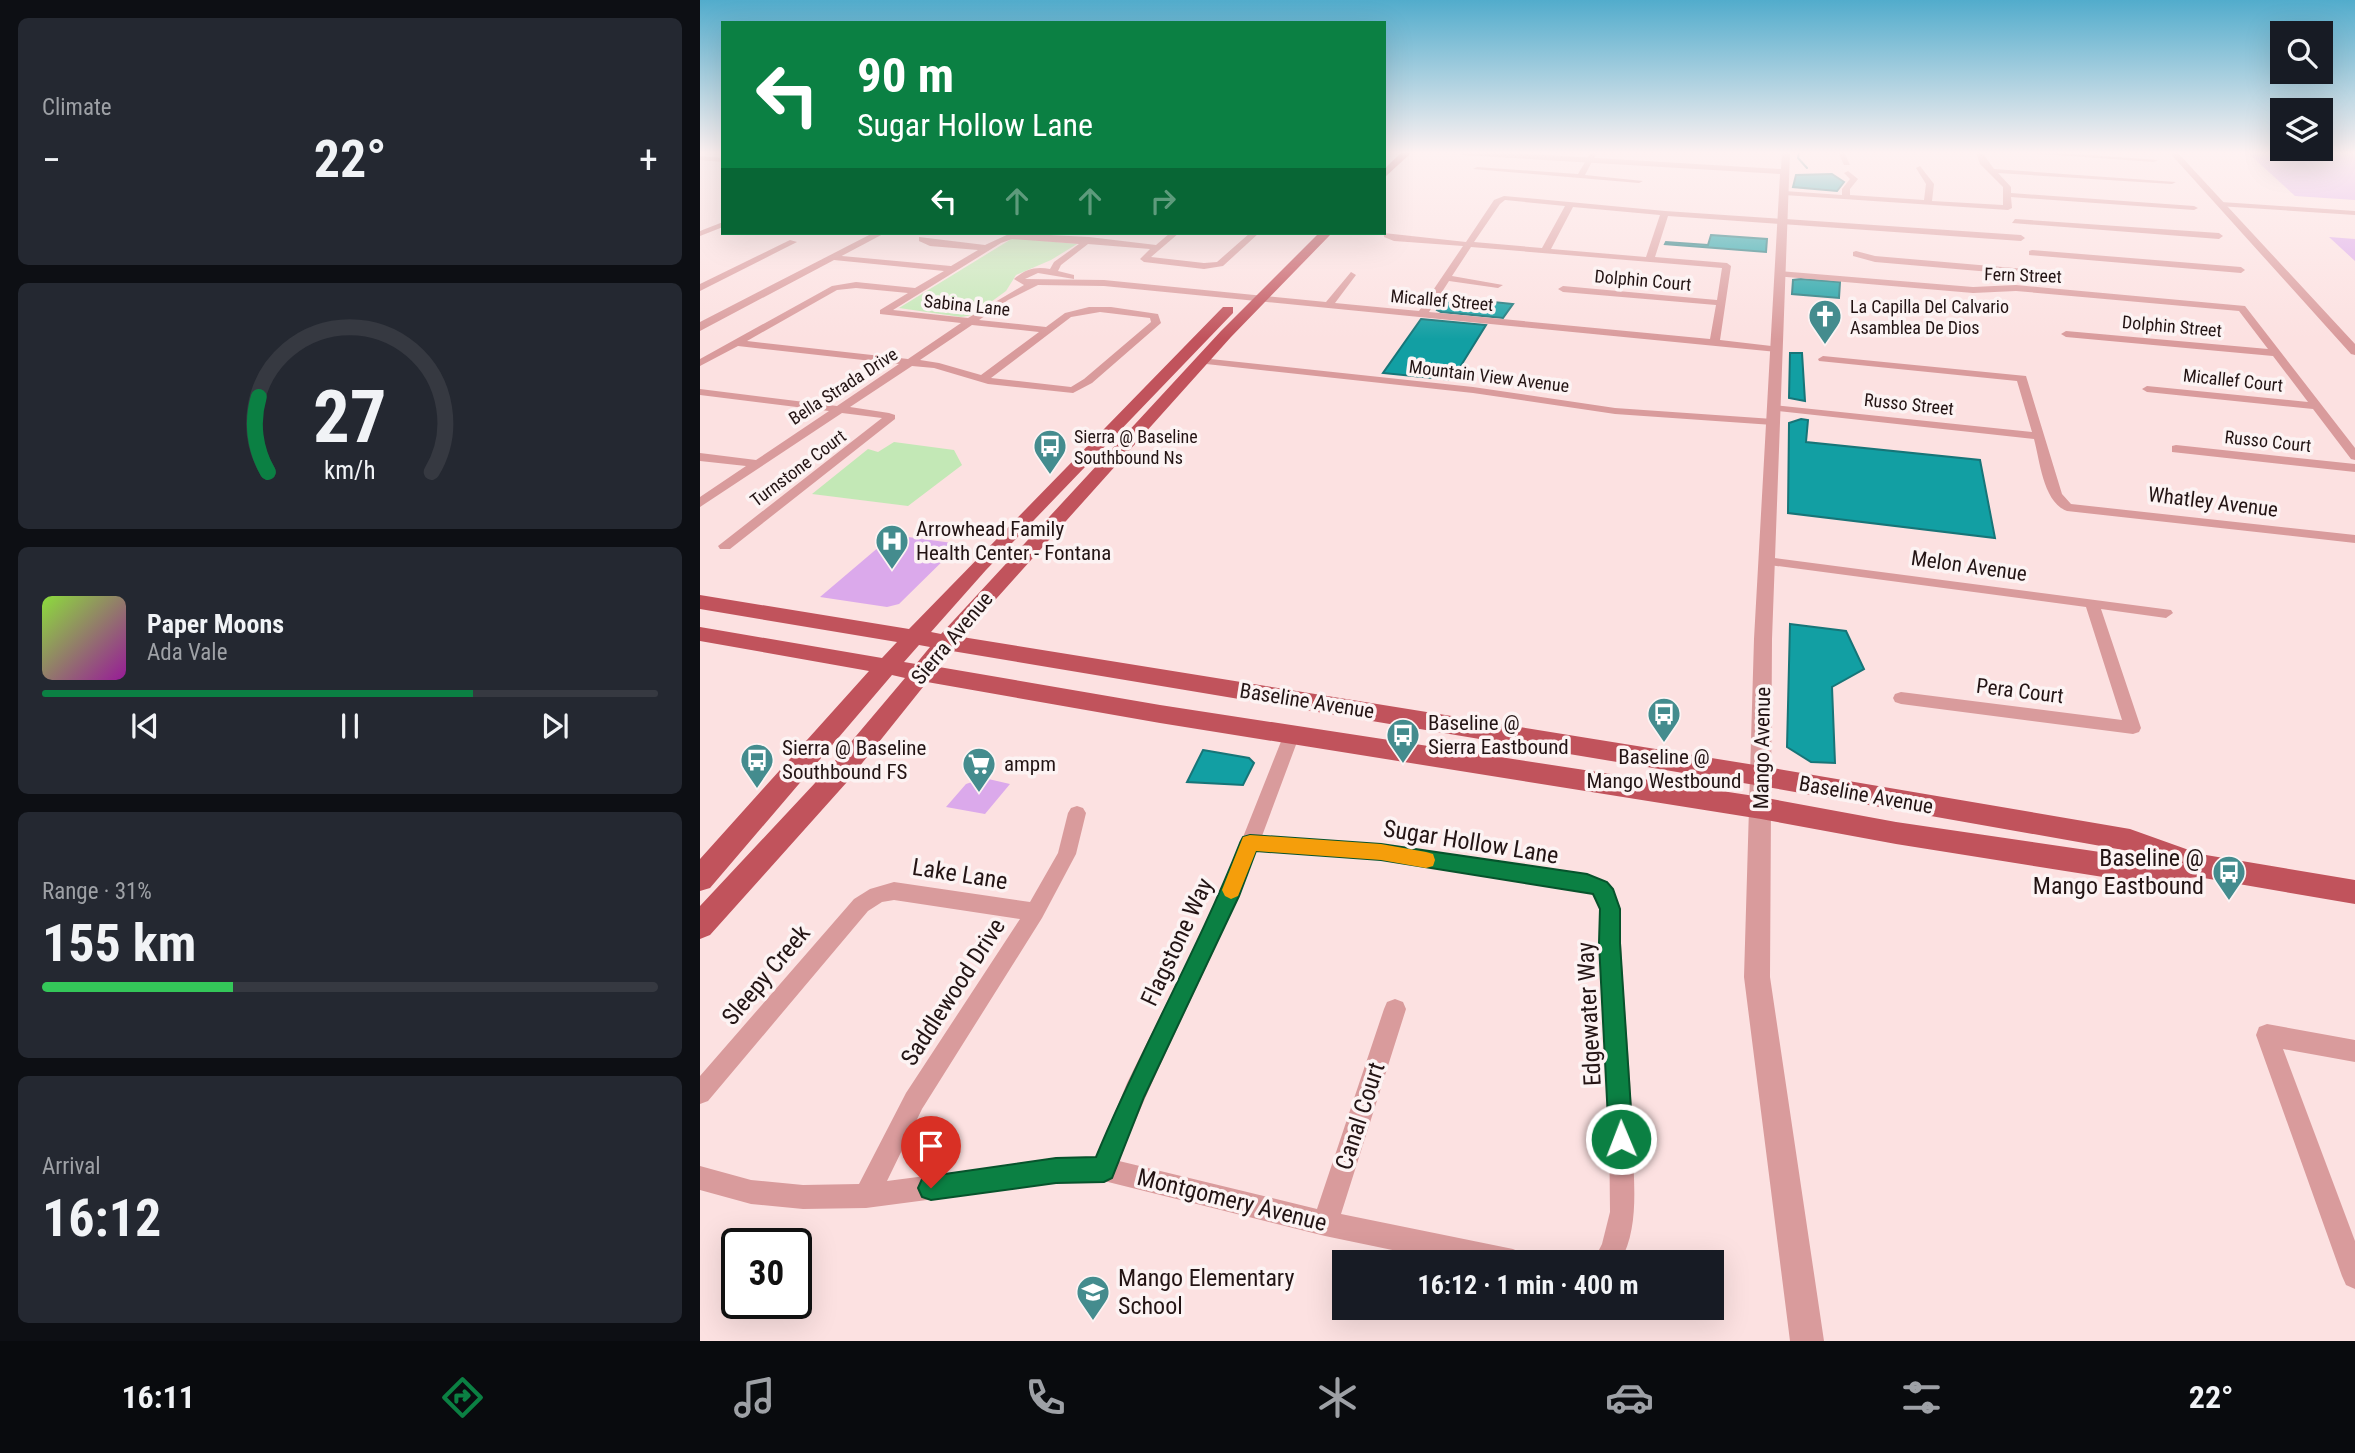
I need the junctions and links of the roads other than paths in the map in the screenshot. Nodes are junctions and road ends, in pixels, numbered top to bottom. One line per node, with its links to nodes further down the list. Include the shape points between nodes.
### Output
1 (1490, 215): 24 (street)
2 (1564, 215): 27 (street)
3 (1664, 215): 32 (street)
4 (1691, 215): 8 (street)
5 (1782, 215): 8 (street, Mango Avenue)
6 (2012, 215): 9 (street)
7 (2231, 215): 60 (street)
8 (1782, 220): 21 (street); 37 (street, Mango Avenue)
9 (2015, 221): 20 (street); 21 (street)
10 (721, 225): 11 (street)
11 (702, 232)
12 (876, 235): 31 (street)
13 (930, 235): 26 (street, via 922,239)
14 (1097, 235): 22 (street, Bella Strada Drive)
15 (1172, 235): 25 (street)
16 (1253, 235): 25 (street, via 1220,264 1204,266 1144,259)
17 (1306, 235): 48 (main road, Sierra Avenue)
18 (1324, 235): 48 (main road, Sierra Avenue)
19 (1387, 235): 24 (street)
20 (2219, 236)
21 (2021, 238): 29 (street)
22 (1087, 241): 25 (street); 26 (street, via 1011,236); 28 (street, Bella Strada Drive)
23 (793, 242): 44 (street)
24 (1470, 244): 27 (street); 40 (street)
25 (1155, 247)
26 (987, 248): 33 (street)
27 (1545, 251): 32 (street)
28 (1072, 252): 35 (street, Bella Strada Drive); 38 (street, Bella Strada Drive)
29 (2032, 253): 34 (street); 36 (street)
30 (1856, 254): 36 (street)
31 (834, 257): 33 (street); 54 (street)
32 (1650, 259): 50 (street, via 1727,266)
33 (954, 269): 47 (street)
34 (2241, 270)
35 (1054, 272): 38 (street, Micallef Street); 41 (street, Bella Strada Drive); 42 (street, Micallef Street)
36 (2037, 273): 46 (street)
37 (1779, 274): 46 (street, Fern Street, via 1973,290); 59 (street, Mango Avenue)
38 (1024, 275): 41 (street, via 1023,282); 49 (street, Bella Strada Drive)
39 (1351, 275): 51 (street)
40 (1447, 278): 43 (street); 52 (street)
41 (1037, 283): 42 (street, Micallef Street); 49 (street, Bella Strada Drive)
42 (1104, 283): 48 (street, Micallef Street)
43 (1498, 285)
44 (700, 288)
45 (1563, 289): 50 (street, Dolphin Court)
46 (2045, 290): 61 (street, Fern Street, via 2242,308)
47 (917, 291): 53 (street, Sabina Lane, via 883,312); 57 (street, via 856,285 835,288)
48 (1252, 297): 51 (street, Micallef Street); 63 (main road, Sierra Avenue); 86 (main road, Sierra Avenue, via 1006,536)
49 (1005, 298): 53 (street, Bella Strada Drive)
50 (1721, 303): 58 (street)
51 (1329, 304): 52 (street, Micallef Street)
52 (1421, 316): 58 (street, Micallef Street)
53 (970, 322): 55 (street, Sabina Lane); 65 (street, Bella Strada Drive)
54 (700, 327)
55 (1048, 330): 66 (street); 66 (street, via 1080,310 1155,316 1156,323 1073,390)
56 (2066, 334): 61 (street, Dolphin Street)
57 (736, 343): 64 (street); 65 (street)
58 (1714, 343): 59 (street, Micallef Street)
59 (1776, 349): 71 (street, Mango Avenue)
60 (2355, 351)
61 (2276, 352): 69 (street, Fern Street)
62 (1823, 359): 72 (street, via 2022,378)
63 (1201, 362): 71 (street, Mountain View Avenue, via 1473,390 1615,411); 87 (main road, Sierra Avenue)
64 (700, 363)
65 (911, 363): 66 (street); 70 (street, Bella Strada Drive)
66 (983, 379)
67 (2147, 389): 69 (street, Micallef Court)
68 (700, 392): 70 (street)
69 (2316, 405): 74 (street, Fern Street)
70 (836, 409): 76 (street, Bella Strada Drive); 80 (street, Turnstone Court, via 891,417)
71 (1774, 415): 72 (street, Russo Street); 81 (street, Mango Avenue)
72 (2039, 436): 79 (street, Whatley Avenue, via 2056,495 2067,506)
73 (2176, 449): 77 (street, Russo Court)
74 (2355, 456)
75 (700, 457): 76 (street)
76 (757, 464): 78 (street, Bella Strada Drive)
77 (2355, 468)
78 (700, 503)
79 (2355, 539)
80 (724, 546)
81 (1767, 561): 83 (street, Melon Avenue); 92 (street, Mango Avenue)
82 (700, 602): 86 (main road, Baseline Avenue)
83 (2092, 604): 84 (street, Melon Avenue); 90 (street, Pera Court, via 2133,728)
84 (2166, 613)
85 (700, 634): 88 (main road, Baseline Avenue)
86 (915, 636): 87 (main road, Baseline Avenue); 88 (main road, Sierra Avenue)
87 (947, 642): 89 (main road, Sierra Avenue); 92 (main road, Baseline Avenue)
88 (888, 666): 89 (main road, Baseline Avenue); 97 (main road, Sierra Avenue)
89 (923, 672): 91 (main road, Baseline Avenue); 102 (main road, Sierra Avenue, via 830,784)
90 (1901, 698)
91 (1292, 734): 93 (main road, Baseline Avenue); 95 (street, Flagstone Way)
92 (1761, 776): 93 (street, Mango Avenue); 96 (main road, Baseline Avenue, via 2130,841)
93 (1761, 808): 96 (main road, Baseline Avenue, via 2141,871); 113 (street, Mango Avenue, via 1757,977)
94 (1077, 813): 101 (street, Saddlewood Drive, via 1067,854)
95 (1250, 843): 98 (street, Sugar Hollow Lane, via 1381,852); 106 (street, Flagstone Way, via 1135,1091)
96 (2200, 866): 99 (main road, Baseline Avenue)
97 (700, 879)
98 (1600, 888): 111 (street, Edgewater Way, via 1610,909 1621,1115 1622,1212)
99 (2355, 892)
100 (877, 895): 101 (street, Lake Lane, via 894,891); 105 (street, Sleepy Creek, via 842,925)
101 (1035, 912): 108 (street, Saddlewood Drive, via 915,1101)
102 (700, 926)
103 (1395, 1009): 109 (street, Canal Court)
104 (2355, 1051): 112 (street, via 2267,1035)
105 (700, 1093)
106 (1104, 1169): 108 (street, Montgomery Avenue); 109 (street, Montgomery Avenue)
107 (700, 1178): 108 (street, Montgomery Avenue, via 751,1192)
108 (866, 1196)
109 (1325, 1223): 110 (street, Montgomery Avenue)
110 (1455, 1250)
111 (1613, 1250)
112 (2355, 1276)
113 (1807, 1341)

